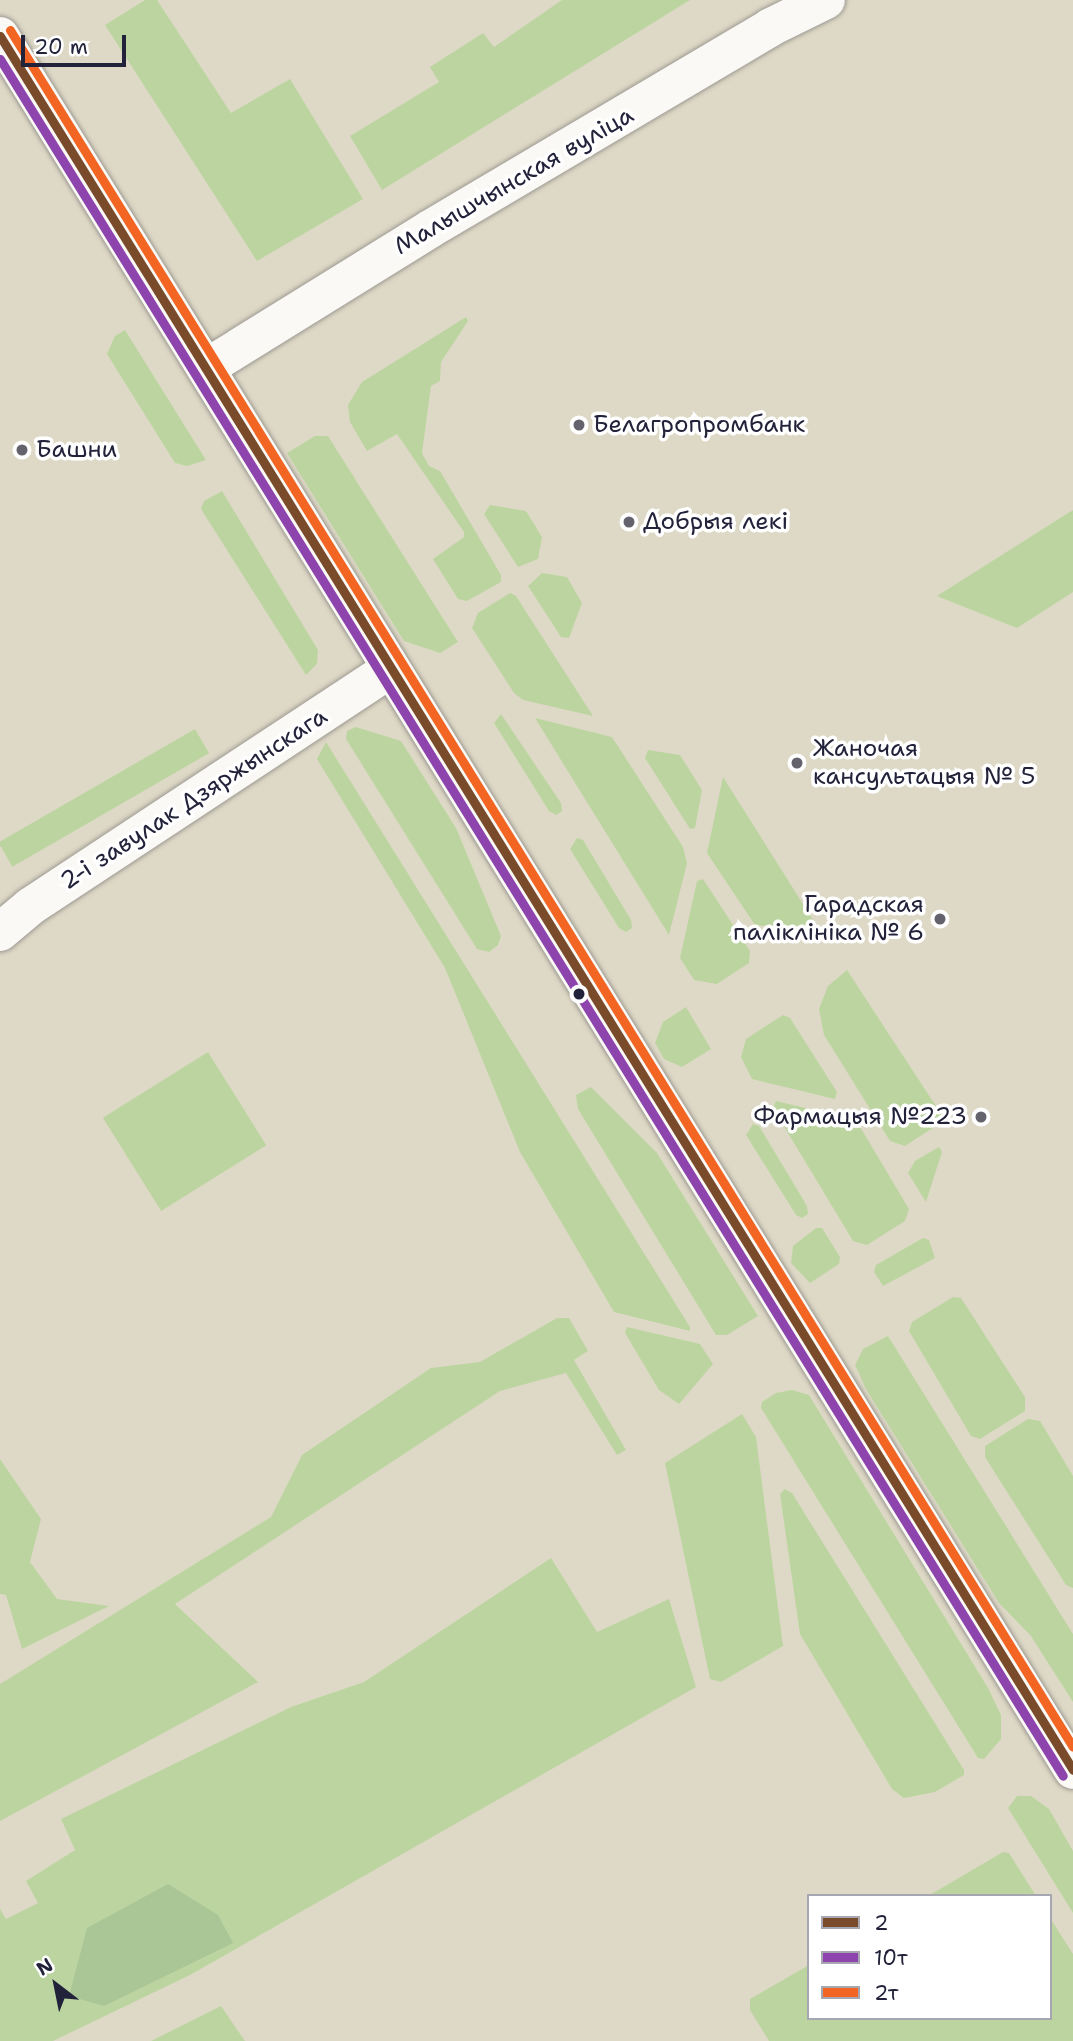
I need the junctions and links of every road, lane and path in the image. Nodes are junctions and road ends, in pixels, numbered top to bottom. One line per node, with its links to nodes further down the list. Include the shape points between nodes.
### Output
1 (826, 0): 3 (street, Малышчынская вуліца, via 771,27 430,229)
2 (0, 36): 3 (street)
3 (206, 368): 4 (street)
4 (391, 669): 5 (street, 2-і завулак Дзяржынскага, via 31,906); 6 (street)
5 (0, 932)
6 (1073, 1770)

